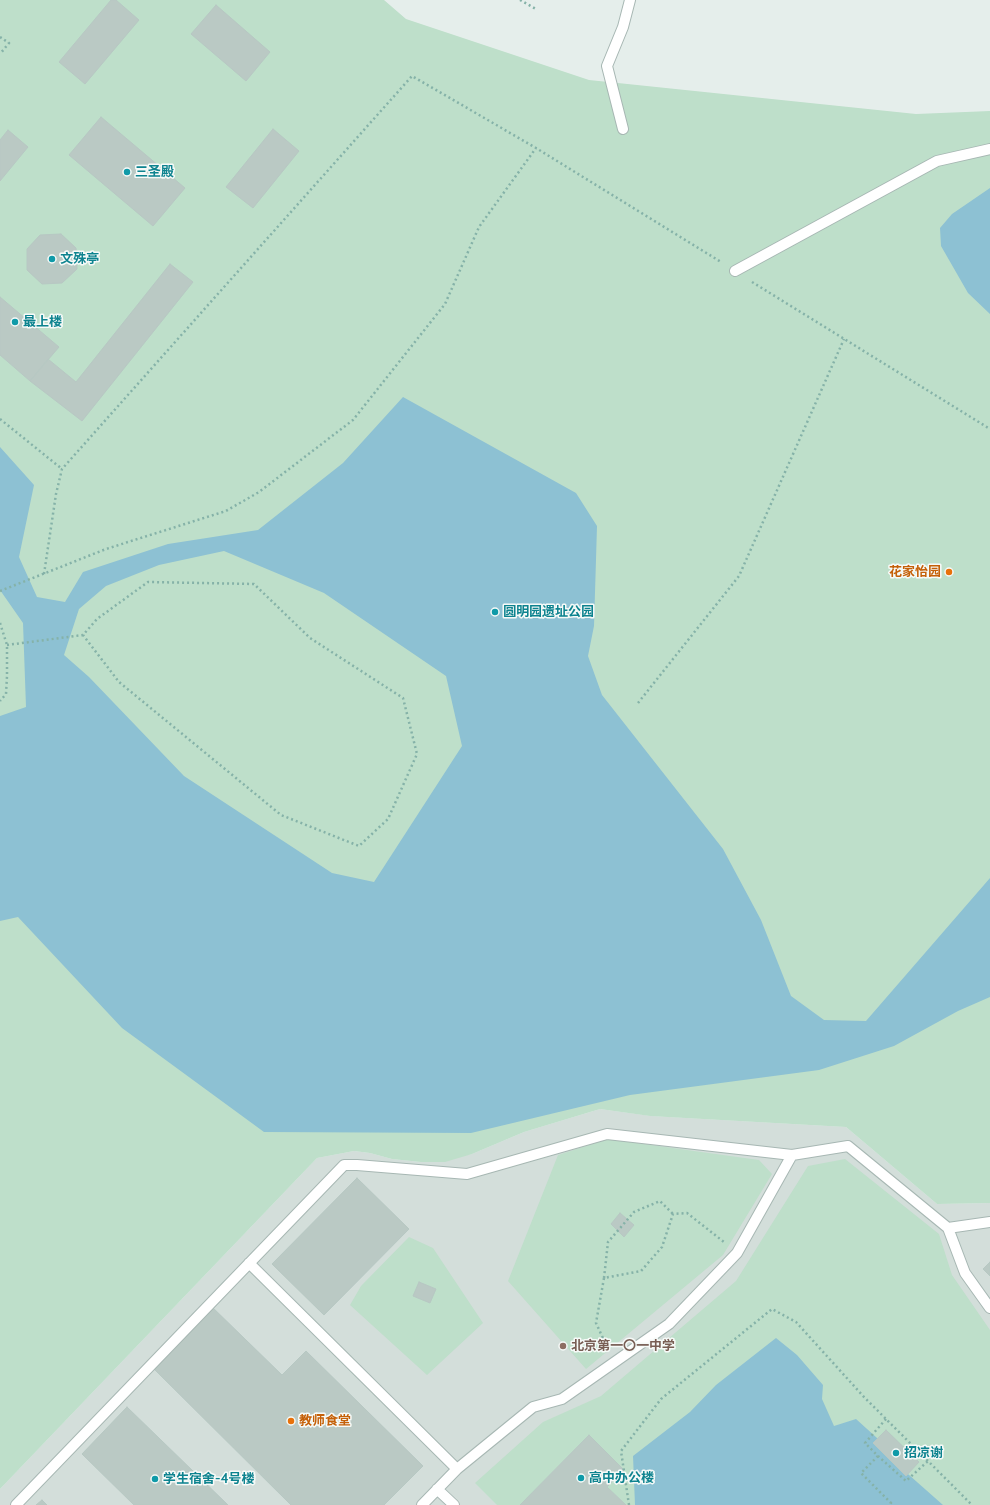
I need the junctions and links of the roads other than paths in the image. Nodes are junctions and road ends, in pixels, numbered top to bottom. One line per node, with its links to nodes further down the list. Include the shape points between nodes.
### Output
1 (630, 0): 2 (lane, via 623,27 607,66)
2 (623, 129)
3 (990, 149): 4 (lane, via 937,161)
4 (735, 271)
5 (792, 1155): 7 (lane, via 848,1146); 8 (lane, via 607,1134 467,1174 344,1165); 10 (lane, via 737,1253 669,1324 562,1399 533,1406)
6 (990, 1222): 7 (lane)
7 (948, 1228): 9 (lane, via 965,1273)
8 (249, 1263): 10 (lane); 12 (lane)
9 (990, 1308)
10 (457, 1469): 11 (lane)
11 (437, 1489): 13 (lane); 14 (lane)
12 (16, 1505)
13 (422, 1505)
14 (454, 1505)

